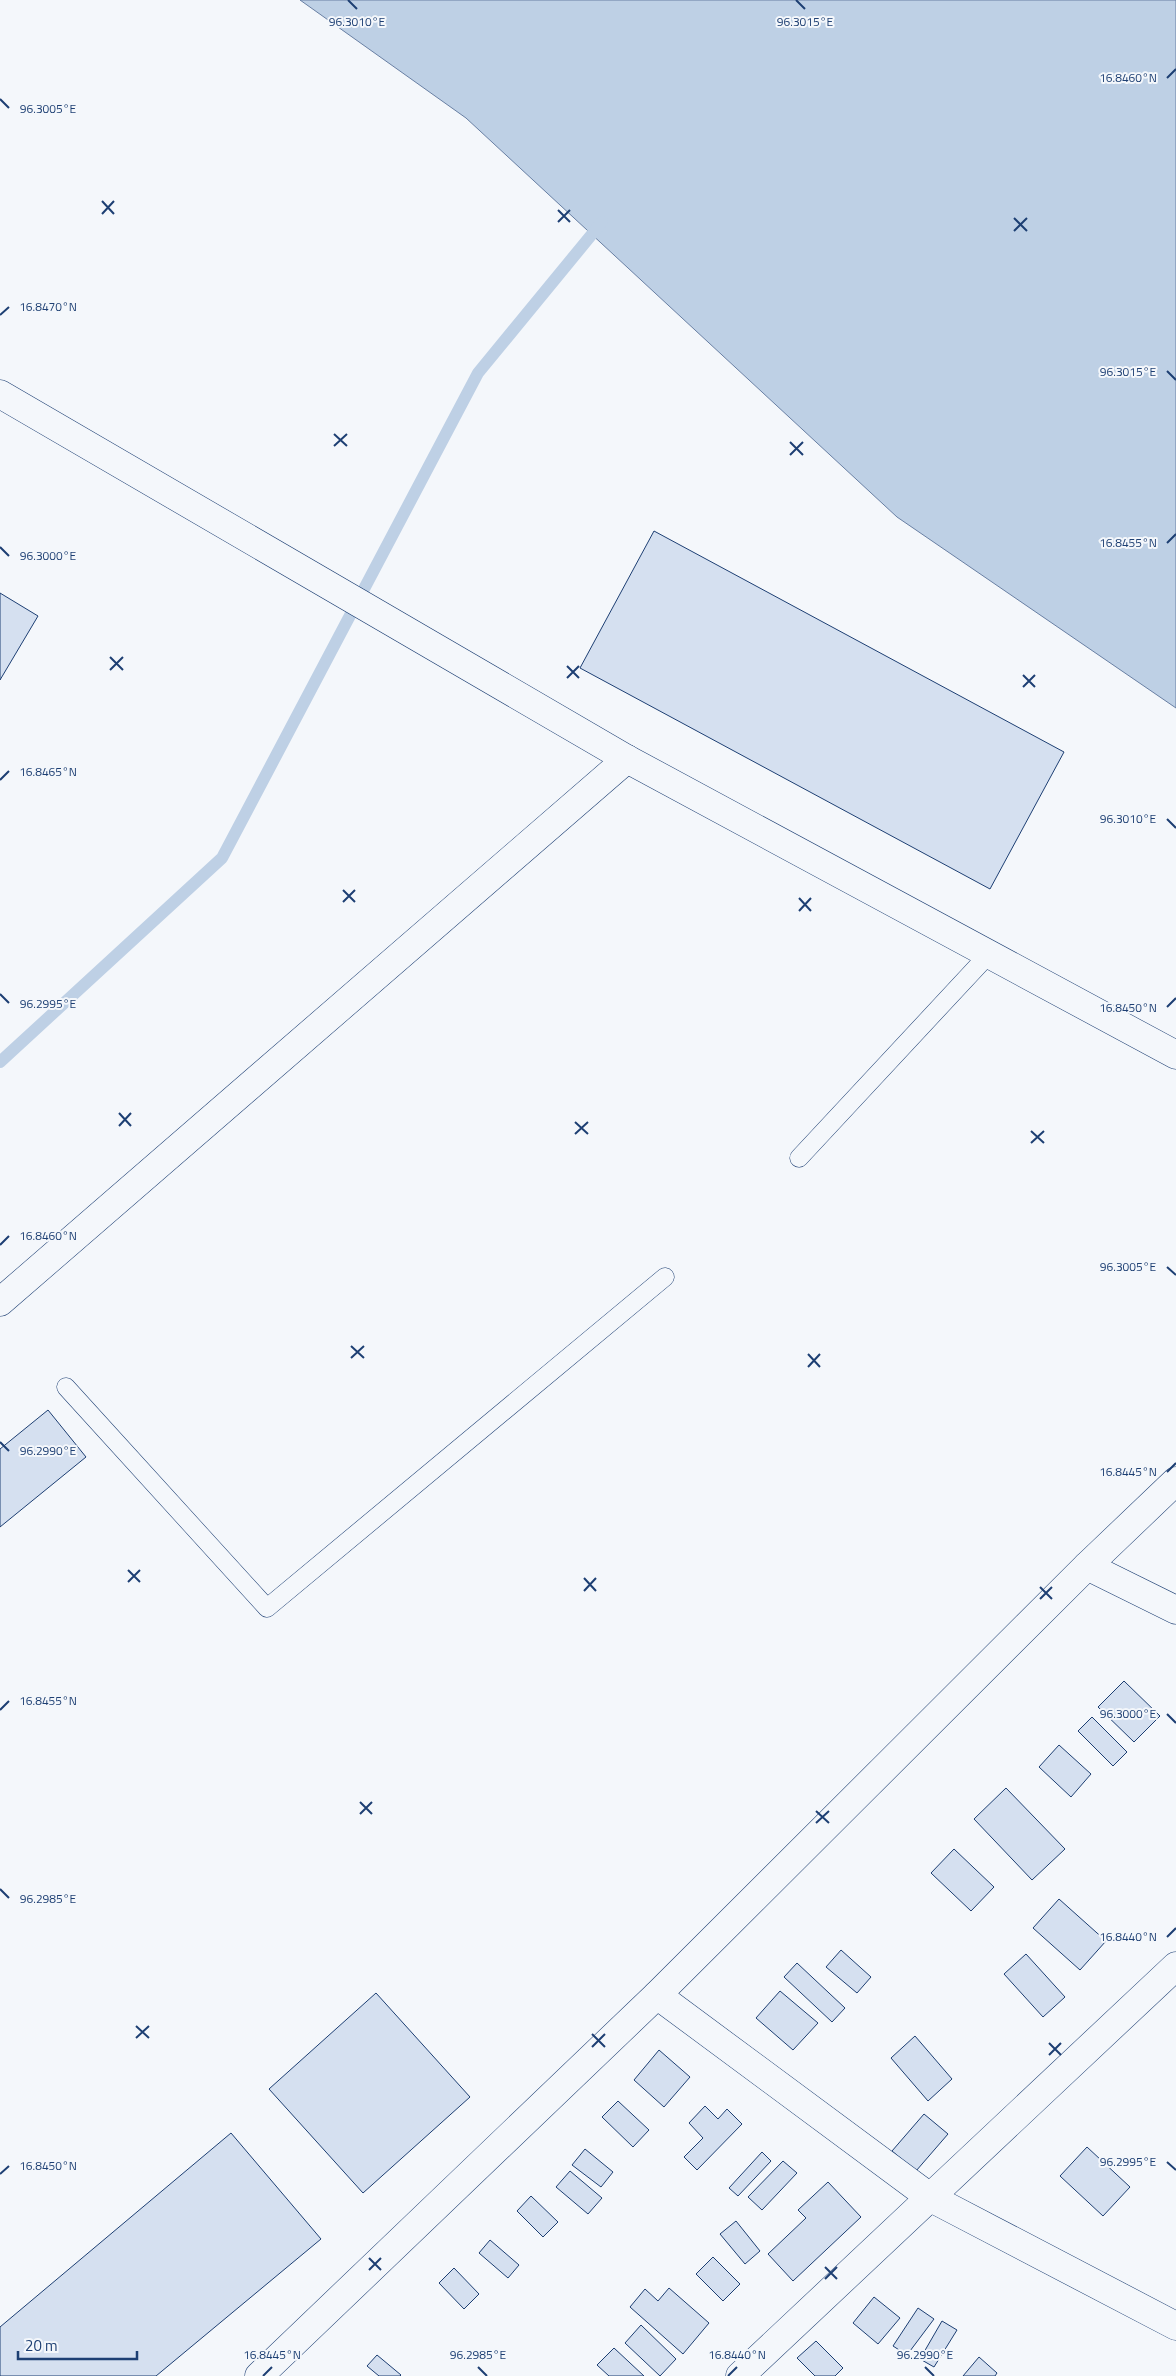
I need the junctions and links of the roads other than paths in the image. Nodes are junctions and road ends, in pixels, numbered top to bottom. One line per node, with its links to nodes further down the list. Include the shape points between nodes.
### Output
1 (0, 394): 2 (street)
2 (627, 759): 3 (street); 7 (street)
3 (989, 954): 4 (street); 5 (lane)
4 (1176, 1055)
5 (798, 1158)
6 (665, 1277): 8 (lane, via 267,1608)
7 (0, 1302)
8 (66, 1387)
9 (1176, 1482): 10 (street)
10 (1087, 1566): 11 (street); 13 (street)
11 (1176, 1610)
12 (1176, 1966): 14 (street)
13 (656, 1995): 14 (street); 16 (street)
14 (931, 2198): 15 (street); 17 (street)
15 (1176, 2326)
16 (260, 2376)
17 (740, 2376)

